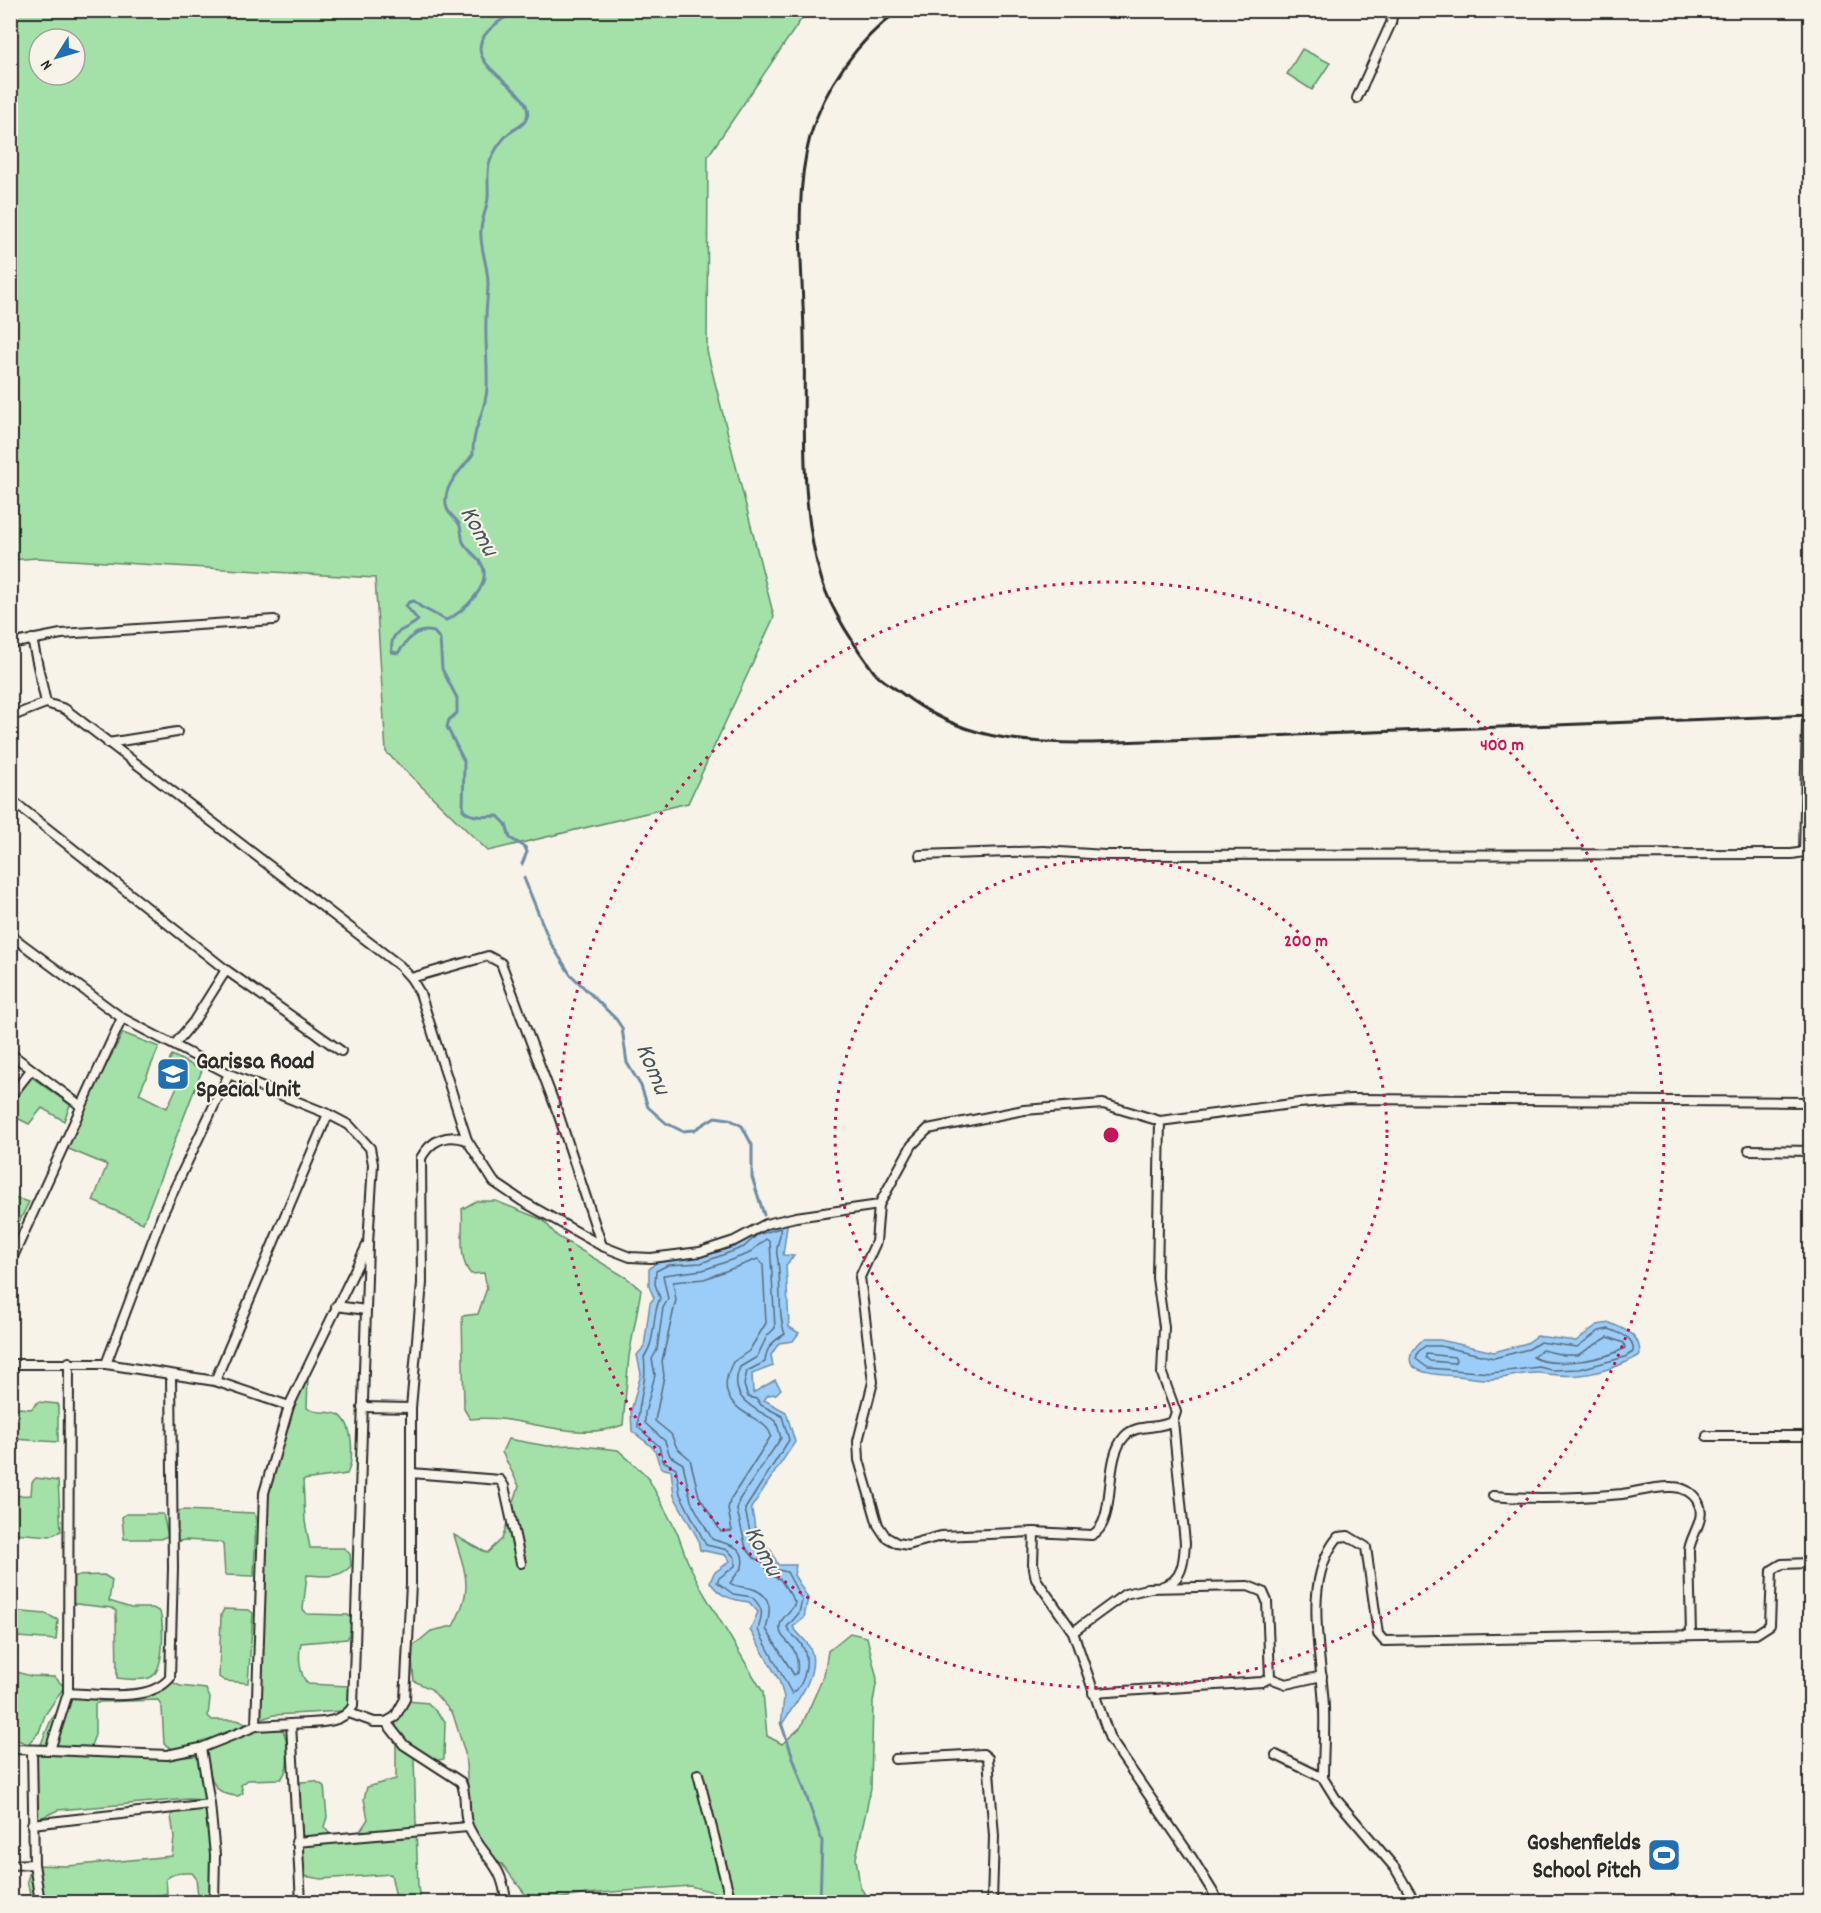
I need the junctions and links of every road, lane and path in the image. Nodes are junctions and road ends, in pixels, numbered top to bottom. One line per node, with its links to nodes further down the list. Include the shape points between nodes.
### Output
1 (1393, 10): 2 (street, via 1391,23)
2 (1357, 98)
3 (274, 620): 4 (street)
4 (32, 639): 5 (street); 6 (street)
5 (10, 644)
6 (46, 703): 7 (street); 10 (street, via 66,709)
7 (10, 717)
8 (1807, 721): 12 (street)
9 (177, 732): 10 (street)
10 (108, 742): 16 (street)
11 (10, 799): 15 (street)
12 (1807, 852): 13 (street, via 1105,855 1044,851)
13 (920, 855)
14 (10, 935): 17 (street)
15 (226, 970): 18 (street); 19 (street)
16 (411, 978): 28 (street, via 420,993); 33 (street, via 488,956 501,963 559,1116)
17 (122, 1018): 18 (street); 25 (street)
18 (175, 1044): 22 (street)
19 (340, 1051)
20 (10, 1053): 21 (street)
21 (31, 1070): 23 (street); 25 (street)
22 (229, 1074): 26 (street); 39 (street, via 163,1214)
23 (10, 1097)
24 (1810, 1102): 27 (street, via 1351,1099)
25 (81, 1106): 34 (street)
26 (328, 1114): 32 (street, via 349,1125 370,1148 373,1164); 41 (street)
27 (1160, 1121): 31 (street, via 1103,1104 1024,1110 928,1129 912,1145); 45 (street, via 1157,1278 1164,1327 1162,1374 1176,1412)
28 (466, 1140): 33 (street, via 494,1182); 44 (street, via 446,1137 426,1149 421,1158 422,1283)
29 (1749, 1150): 30 (street)
30 (1810, 1151)
31 (879, 1205): 33 (street, via 766,1224 734,1241 700,1252 630,1257); 50 (street, via 876,1242 860,1277 873,1382 858,1441 859,1460 878,1525 886,1537 908,1545 942,1536)
32 (368, 1243): 35 (street); 36 (street)
33 (602, 1246)
34 (10, 1263)
35 (336, 1306): 36 (street); 42 (street)
36 (366, 1310): 43 (street)
37 (69, 1362): 38 (street); 39 (street); 58 (street)
38 (10, 1364)
39 (106, 1364): 40 (street)
40 (171, 1375): 41 (street); 58 (street, via 170,1678 158,1688 138,1693)
41 (215, 1381): 42 (street)
42 (289, 1406): 63 (street, via 264,1493)
43 (362, 1407): 44 (street); 60 (street, via 353,1706)
44 (411, 1408): 48 (street)
45 (1173, 1421): 50 (street, via 1125,1436 1116,1451 1100,1531 1092,1535); 53 (street, via 1185,1558 1174,1581 1167,1586)
46 (1707, 1436): 47 (street)
47 (1810, 1436)
48 (411, 1473): 51 (street, via 500,1480); 61 (street, via 405,1699)
49 (1493, 1496): 55 (street, via 1529,1500 1673,1486 1687,1490 1698,1502 1700,1511 1689,1550)
50 (1034, 1532): 54 (street, via 1036,1579)
51 (521, 1563)
52 (1810, 1563): 55 (street, via 1782,1564 1772,1570 1771,1622 1767,1630 1756,1634)
53 (1147, 1588): 54 (street, via 1125,1594); 57 (street, via 1248,1586 1263,1592 1267,1601)
54 (1073, 1632): 59 (street)
55 (1691, 1635): 56 (street, via 1384,1641 1378,1634 1366,1547 1348,1536 1338,1537 1321,1569 1317,1613)
56 (1322, 1676): 57 (street, via 1286,1684); 71 (street)
57 (1270, 1678): 59 (street, via 1262,1682)
58 (68, 1693): 67 (street)
59 (1093, 1693): 85 (street, via 1110,1739)
60 (349, 1713): 61 (street); 62 (street, via 337,1720)
61 (386, 1722): 74 (street, via 405,1745 461,1782)
62 (291, 1724): 63 (street); 75 (street)
63 (256, 1726): 64 (street)
64 (201, 1748): 67 (street, via 143,1756); 72 (street)
65 (10, 1749): 66 (street)
66 (32, 1750): 67 (street); 73 (street)
67 (50, 1750)
68 (1276, 1755): 71 (street)
69 (895, 1759): 84 (street, via 960,1754 983,1754 988,1758 994,1836)
70 (698, 1774): 83 (street)
71 (1323, 1778): 86 (street, via 1395,1868)
72 (210, 1804): 73 (street); 79 (street)
73 (32, 1824): 77 (street)
74 (468, 1827): 75 (street); 81 (street, via 503,1878)
75 (296, 1842): 80 (street)
76 (10, 1864): 77 (street)
77 (34, 1864): 78 (street)
78 (40, 1902)
79 (214, 1902)
80 (301, 1902)
81 (506, 1902)
82 (702, 1902): 83 (street)
83 (731, 1902)
84 (992, 1902)
85 (1219, 1902)
86 (1415, 1902)

